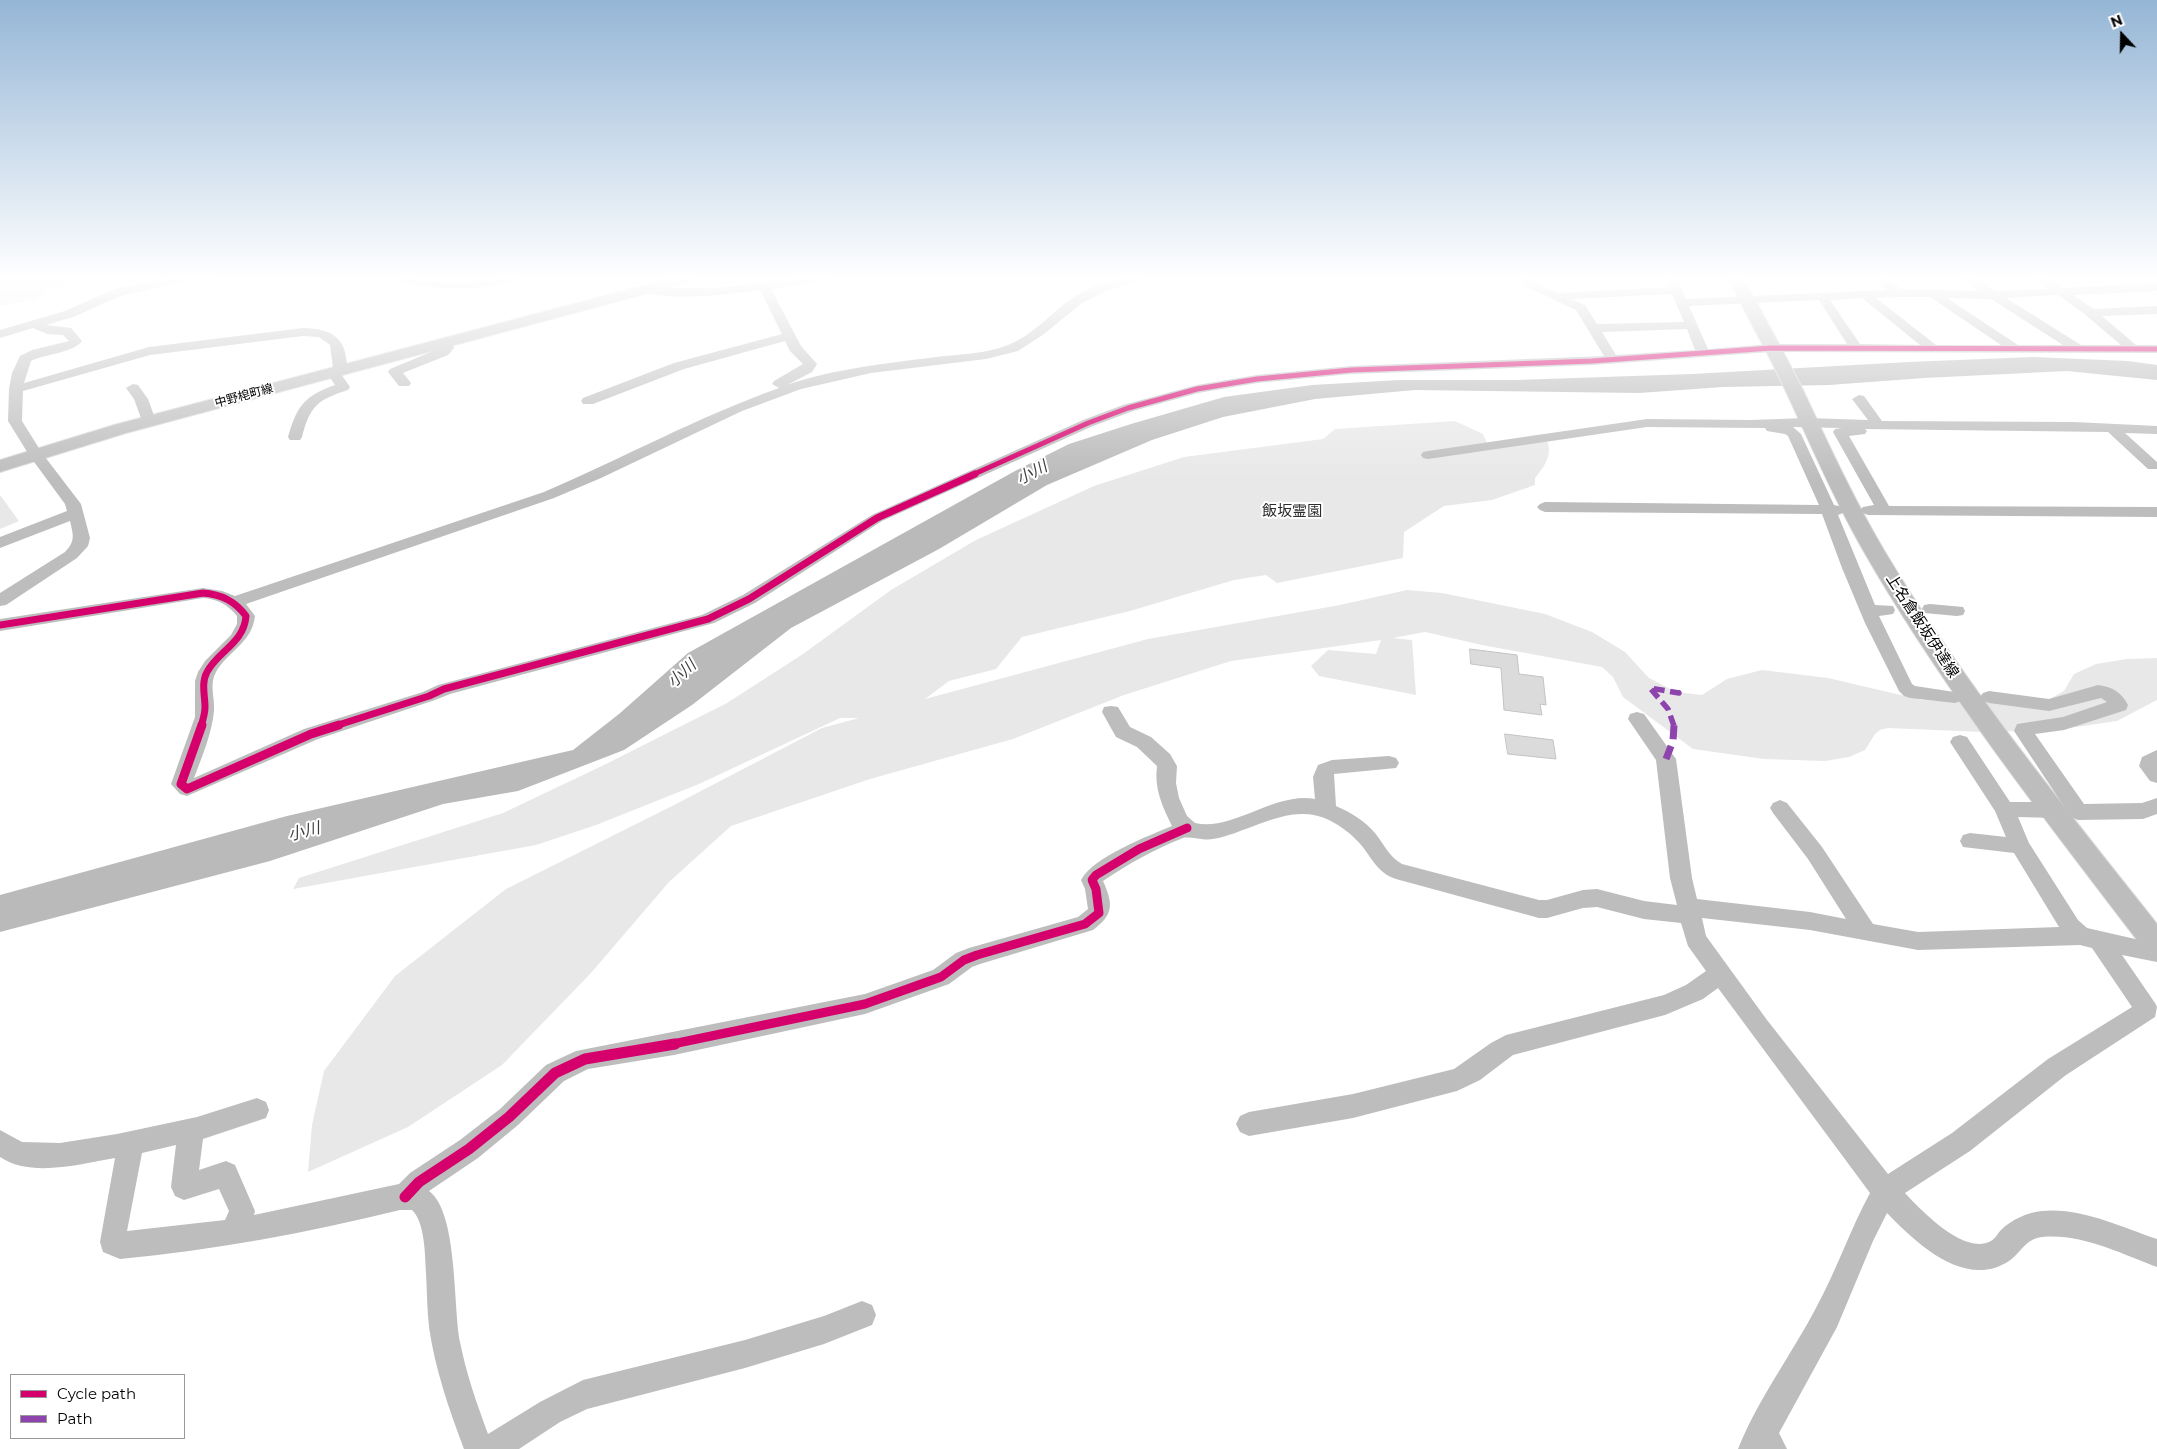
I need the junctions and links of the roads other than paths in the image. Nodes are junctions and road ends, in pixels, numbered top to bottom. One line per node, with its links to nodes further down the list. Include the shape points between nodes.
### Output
1 (72, 345): 29 (street, via 25,358)
2 (201, 345): 29 (street, via 150,351)
3 (337, 345): 26 (street, via 341,352)
4 (436, 345): 26 (main road, 中野梍町線)
5 (447, 345): 27 (street, via 448,348 443,352 395,372)
6 (757, 345): 32 (street, via 679,366)
7 (793, 345): 30 (street, via 808,360 809,366 775,386)
8 (1019, 345): 30 (street, via 980,356 845,374)
9 (1604, 345): 25 (street)
10 (1699, 345): 24 (street)
11 (1770, 345): 23 (main road, 上名倉飯坂伊達線)
12 (1854, 345): 17 (street)
13 (1928, 345): 18 (street)
14 (2009, 345): 19 (street)
15 (2072, 345): 20 (street)
16 (2128, 345): 21 (street)
17 (1856, 348): 18 (street); 23 (street)
18 (1932, 348): 19 (street)
19 (2014, 348): 20 (street)
20 (2077, 348): 21 (street)
21 (2132, 348): 22 (street)
22 (2157, 348)
23 (1773, 350): 24 (street); 34 (main road, 上名倉飯坂伊達線)
24 (1703, 354): 25 (street)
25 (1612, 358): 50 (street, via 1311,373 1226,383 1161,398 1058,435 877,518 749,599 708,619 444,689 312,734 187,788 181,784 205,712 204,684 208,672 246,624 246,616)
26 (337, 371): 33 (main road, 中野梍町線); 39 (street, via 343,387 320,395 302,411)
27 (404, 383)
28 (134, 388): 33 (street)
29 (16, 389): 40 (street, via 15,421)
30 (774, 399): 50 (street, via 737,408 549,494)
31 (1859, 400): 36 (street)
32 (588, 401)
33 (149, 421): 40 (main road, 中野梍町線)
34 (1807, 422): 35 (street); 36 (street); 67 (main road, 上名倉飯坂伊達線, via 1855,518 1888,574 1964,690)
35 (1751, 424): 41 (street, via 1639,423); 45 (street, via 1789,430 1794,434)
36 (1886, 425): 37 (street); 46 (street, via 1892,429 1840,432 1876,510)
37 (2111, 427): 38 (street); 43 (street)
38 (2157, 430)
39 (296, 437)
40 (36, 455): 42 (main road, 中野梍町線); 47 (street, via 73,504)
41 (1428, 455)
42 (0, 466)
43 (2154, 466)
44 (1544, 507): 45 (street)
45 (1833, 510): 53 (street, via 1850,568)
46 (2157, 512)
47 (75, 513): 48 (street); 49 (street, via 82,538 80,546)
48 (0, 543)
49 (0, 601)
50 (233, 603): 55 (street, via 220,594 203,593)
51 (1887, 610): 53 (street)
52 (1930, 610): 54 (street)
53 (1869, 611): 56 (street, via 1904,686 1910,692)
54 (1957, 611)
55 (0, 625)
56 (1955, 697)
57 (1989, 698): 64 (street, via 2049,705 2098,691 2112,696 2118,705 2064,723 2023,731 2078,812 2143,811)
58 (1111, 712): 69 (street, via 1123,732 1144,742 1164,759 1167,766 1166,790 1181,824)
59 (1637, 719): 72 (street, via 1666,759 1680,878)
60 (1960, 742): 66 (street)
61 (2157, 757): 63 (street, via 2149,762 2149,766)
62 (1390, 763): 68 (street, via 1325,770)
63 (2157, 776)
64 (2157, 806)
65 (1780, 808): 73 (street, via 1816,853)
66 (2004, 809): 67 (street); 71 (street)
67 (2053, 810): 75 (main road, 上名倉飯坂伊達線)
68 (1326, 811): 69 (street, via 1298,806 1209,831 1197,832); 72 (street, via 1360,830 1388,867 1396,871 1539,909 1583,898 1597,898 1644,910)
69 (1187, 828): 84 (street, via 1138,849 1096,875 1092,880 1100,913 1085,924 977,955 964,960 941,977 865,1004 674,1044 585,1058 568,1066 469,1149 419,1182)
70 (1970, 841): 71 (street)
71 (2020, 846): 74 (street, via 2070,926)
72 (1688, 911): 73 (street, via 1810,921); 77 (street, via 1696,939)
73 (1868, 932): 74 (street, via 1918,941)
74 (2089, 938): 76 (street); 83 (street, via 2147,1010 2057,1067 1961,1142)
75 (2157, 945)
76 (2157, 954)
77 (1719, 973): 79 (street, via 1699,990 1679,999 1641,1012 1506,1046 1479,1069 1457,1080 1353,1106); 83 (street)
78 (257, 1110): 80 (street)
79 (1249, 1124)
80 (191, 1130): 82 (street); 85 (street, via 184,1187 226,1174 242,1211)
81 (0, 1142): 82 (street, via 18,1154 39,1156)
82 (131, 1143): 85 (street, via 113,1242 120,1245)
83 (1885, 1192): 86 (street, via 1939,1244 1958,1253 1982,1258 1999,1252 2023,1230 2045,1224 2077,1228); 88 (street, via 1863,1233 1840,1292)
84 (405, 1197): 85 (street, via 317,1218); 89 (street, via 414,1196 423,1201 432,1216 440,1260 443,1323 450,1370 460,1401)
85 (233, 1233)
86 (2157, 1253)
87 (862, 1315): 89 (street, via 745,1354 583,1395)
88 (1762, 1444)
89 (495, 1447)

